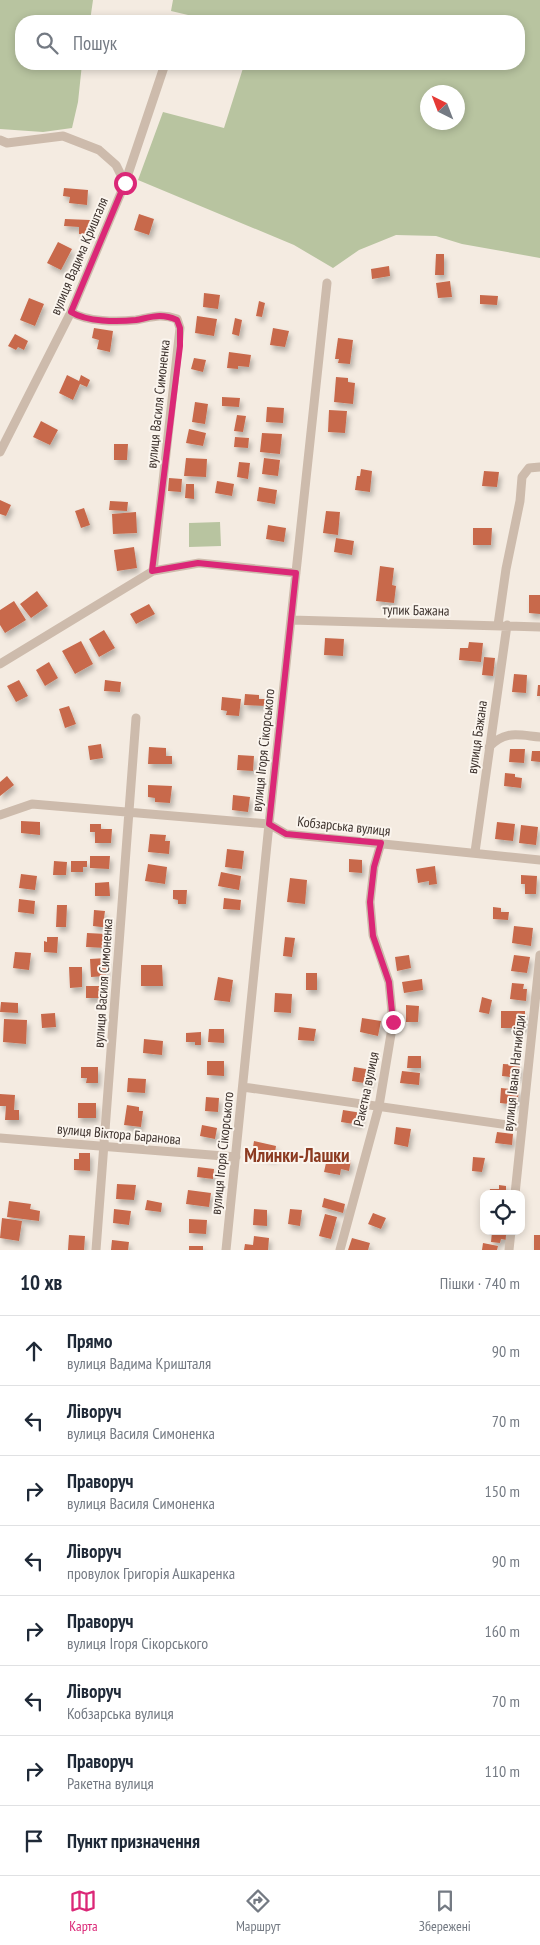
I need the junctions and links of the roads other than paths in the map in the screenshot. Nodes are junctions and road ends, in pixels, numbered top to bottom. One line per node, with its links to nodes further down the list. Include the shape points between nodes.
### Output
1 (163, 70): 3 (street, вулиця Вадима Кришталя)
2 (0, 140): 3 (street, via 7,143 63,136 99,150 116,165)
3 (125, 183): 5 (street, вулиця Вадима Кришталя)
4 (327, 283): 9 (street, вулиця Ігоря Сікорського)
5 (71, 312): 6 (street, вулиця Вадима Кришталя); 8 (street, вулиця Василя Симоненка, via 77,316 123,321 168,315 177,320 180,328)
6 (0, 452)
7 (540, 467): 11 (street, вулиця Бажана, via 529,468 522,478 506,569)
8 (152, 571): 9 (street, via 198,563); 13 (street)
9 (296, 573): 10 (street, вулиця Ігоря Сікорського)
10 (291, 620): 11 (street, тупик Бажана); 19 (street, вулиця Ігоря Сікорського)
11 (503, 625): 12 (street, тупик Бажана); 16 (street, вулиця Бажана)
12 (540, 627)
13 (0, 664)
14 (136, 718): 17 (street, вулиця Василя Симоненка)
15 (540, 737): 16 (street, via 504,735)
16 (489, 747): 21 (street, вулиця Бажана)
17 (129, 814): 18 (street, Кобзарська вулиця, via 32,804); 19 (street, Кобзарська вулиця); 28 (street, вулиця Василя Симоненка)
18 (0, 816)
19 (269, 824): 20 (street, Кобзарська вулиця, via 286,834); 24 (street, вулиця Ігоря Сікорського)
20 (381, 843): 21 (street, Кобзарська вулиця); 25 (street, Ракетна вулиця, via 370,902 373,936 389,982 393,1022)
21 (475, 852): 22 (street, Кобзарська вулиця)
22 (540, 860)
23 (540, 955): 26 (street, вулиця Івана Нагнибіди)
24 (243, 1087): 25 (street); 29 (street, вулиця Ігоря Сікорського)
25 (378, 1106): 26 (street); 34 (street, Ракетна вулиця)
26 (522, 1127): 30 (street, вулиця Івана Нагнибіди)
27 (0, 1138): 28 (street, вулиця Віктора Баранова)
28 (105, 1146): 29 (street, вулиця Віктора Баранова); 32 (street, вулиця Василя Симоненка)
29 (236, 1157): 33 (street, вулиця Ігоря Сікорського)
30 (515, 1190)
31 (511, 1235): 35 (street)
32 (96, 1250)
33 (226, 1250)
34 (340, 1250)
35 (509, 1250)

